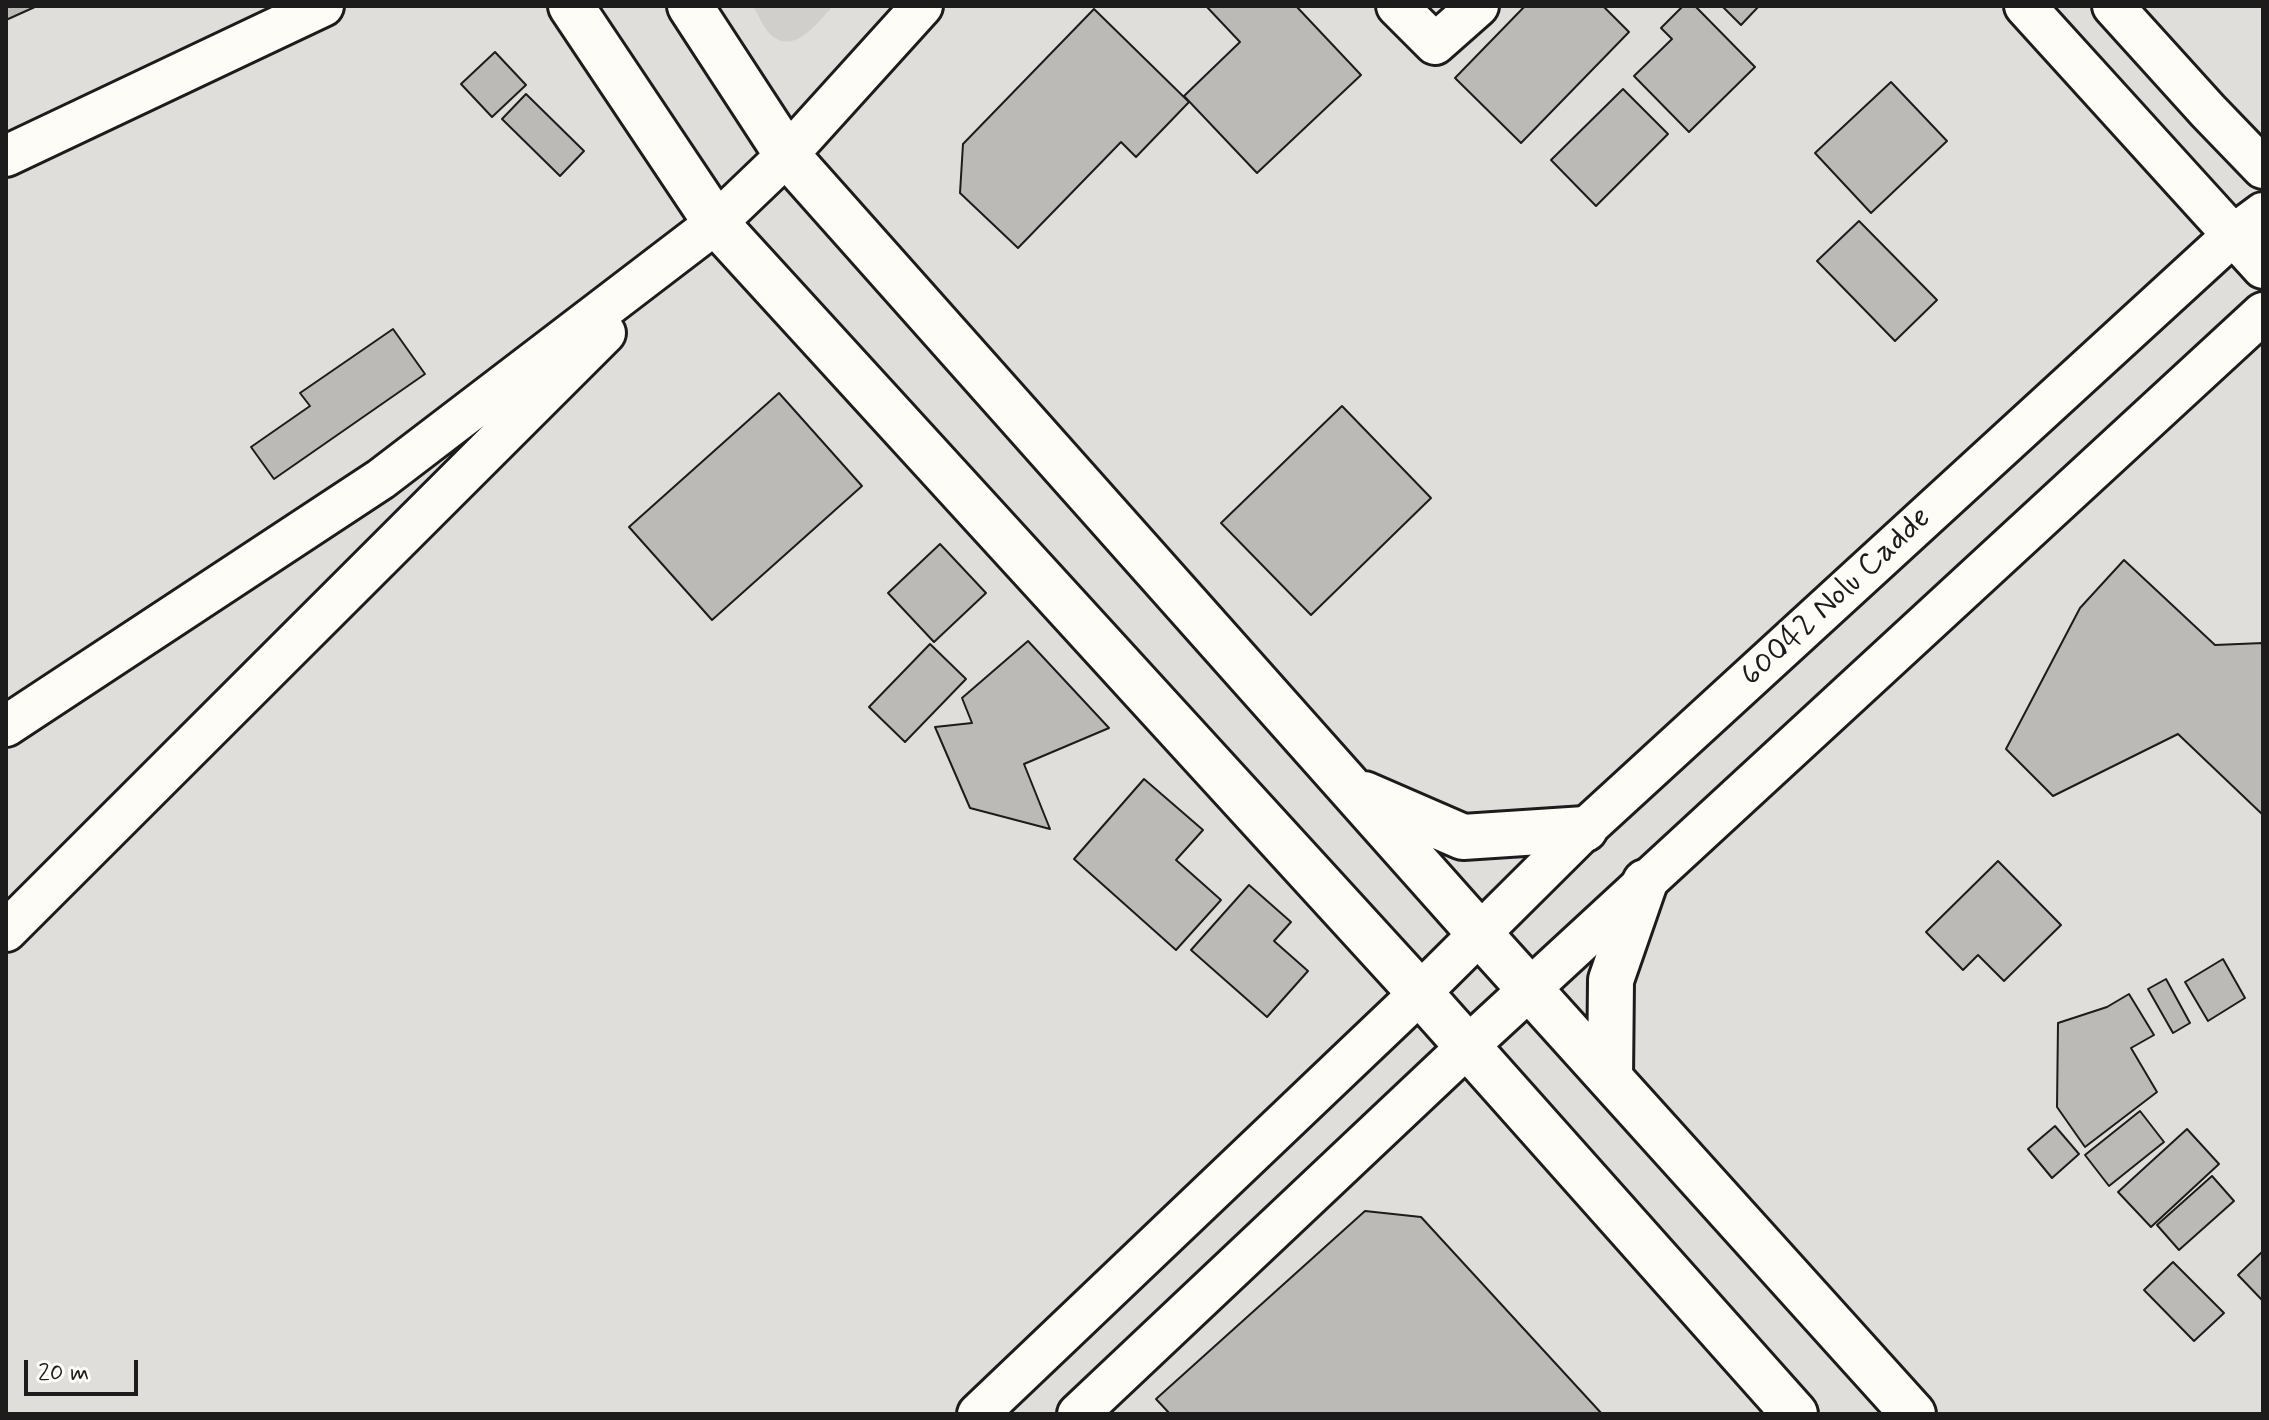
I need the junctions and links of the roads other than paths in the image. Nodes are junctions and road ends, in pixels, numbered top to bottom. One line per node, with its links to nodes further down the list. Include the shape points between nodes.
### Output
1 (323, 6): 12 (street)
2 (571, 6): 14 (main road)
3 (690, 6): 11 (main road)
4 (922, 6): 11 (street)
5 (1397, 6): 6 (street, via 1435,44)
6 (1478, 6)
7 (2025, 6): 15 (street)
8 (2113, 6): 9 (street)
9 (2208, 111): 10 (street); 13 (street)
10 (2263, 134)
11 (787, 155): 14 (street); 19 (main road)
12 (6, 156)
13 (2263, 168)
14 (716, 223): 18 (street, via 381,479); 22 (street); 25 (main road)
15 (2248, 225): 16 (street); 20 (street, 60042 Nolu Cadde)
16 (2263, 268)
17 (2263, 313): 21 (street)
18 (6, 726)
19 (1351, 788): 20 (main road, via 1463,837); 23 (main road)
20 (1585, 829): 23 (street, 60042 Nolu Cadde)
21 (1645, 882): 24 (street); 27 (main road, via 1611,980)
22 (6, 931)
23 (1481, 933): 24 (main road); 25 (street, 60042 Nolu Cadde)
24 (1530, 989): 26 (street); 27 (main road)
25 (1420, 993): 26 (main road); 28 (street, 60042 Nolu Cadde)
26 (1468, 1046): 29 (street); 30 (main road)
27 (1610, 1078): 31 (main road)
28 (978, 1414)
29 (1078, 1414)
30 (1795, 1414)
31 (1913, 1414)

